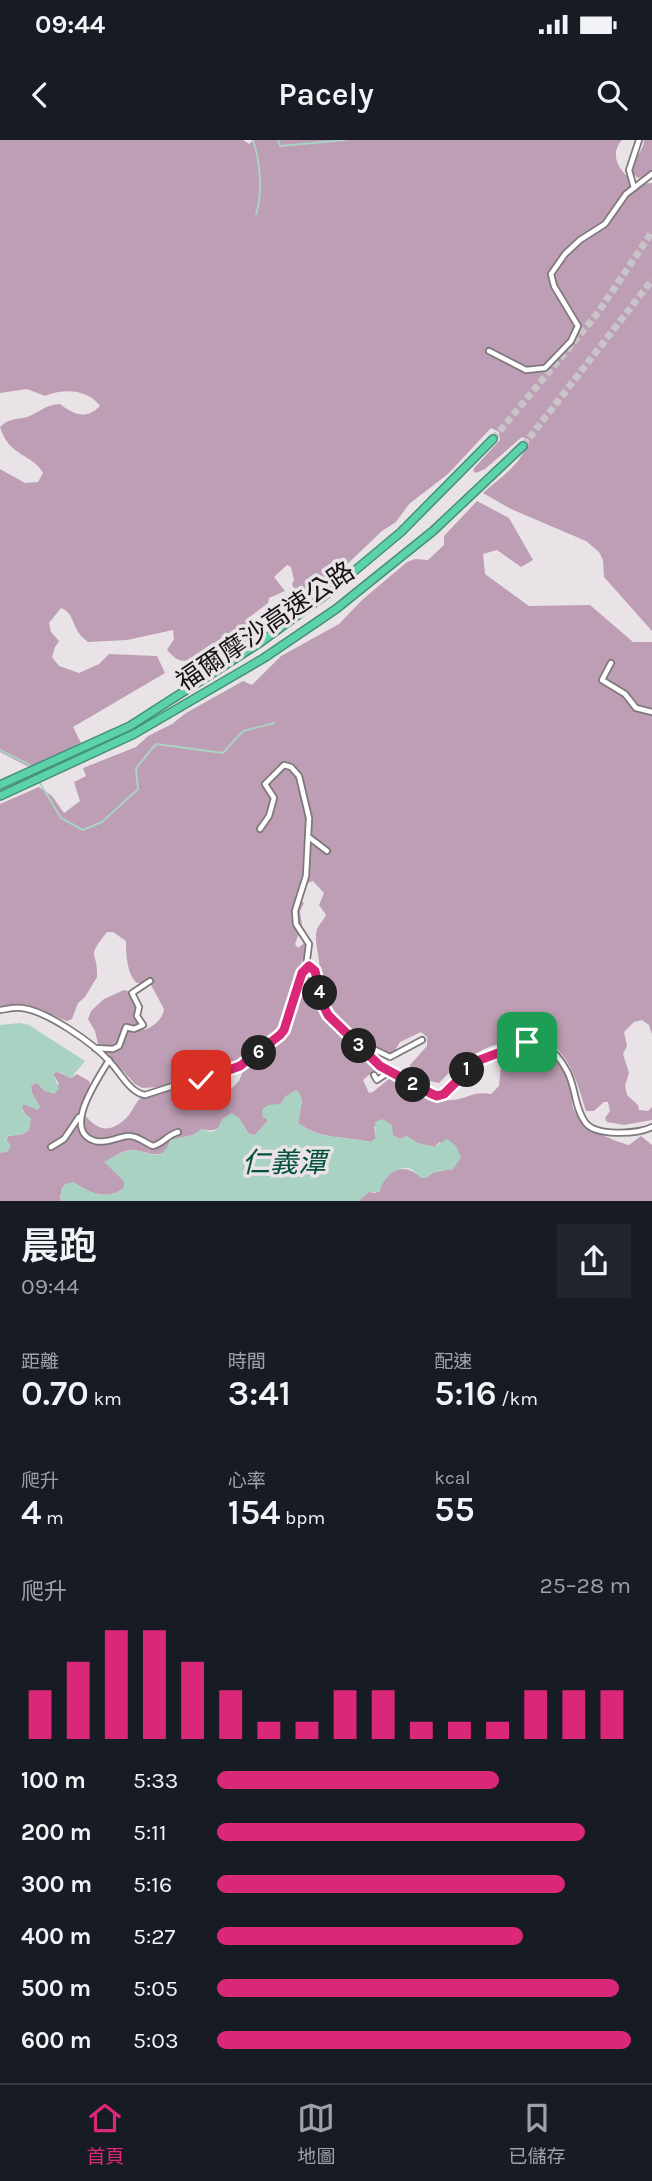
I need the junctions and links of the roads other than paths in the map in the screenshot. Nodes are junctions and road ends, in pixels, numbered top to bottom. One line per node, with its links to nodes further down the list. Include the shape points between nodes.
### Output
1 (639, 140): 3 (street, via 629,170)
2 (652, 174): 3 (street)
3 (634, 188): 4 (street, via 605,223 572,247 551,274 578,326 561,353 545,368 526,370)
4 (489, 351)
5 (493, 439): 9 (highway, 福爾摩沙高速公路, via 401,532 261,642 130,726)
6 (523, 446): 10 (highway, 福爾摩沙高速公路, via 433,531 336,609 264,658 134,734)
7 (611, 663): 8 (street, via 602,680 625,694 636,708)
8 (652, 712)
9 (1, 785)
10 (2, 795)
11 (260, 828): 12 (street, via 274,798 265,784 287,765 299,776)
12 (309, 837): 13 (street); 14 (street, via 306,876 295,911 296,924 309,944)
13 (327, 851)
14 (306, 967): 18 (street, via 315,971 328,1015); 20 (street, via 284,1030 240,1066 141,1095)
15 (150, 981): 19 (street, via 132,993 143,1025 126,1027 119,1046 113,1049)
16 (0, 1010): 19 (street, via 32,1010)
17 (422, 1040): 18 (street, via 390,1057)
18 (361, 1047): 21 (street)
19 (94, 1048): 20 (street)
20 (109, 1060): 23 (street)
21 (389, 1072): 22 (street, via 377,1080); 24 (street, via 440,1096 477,1061 527,1042 540,1044 550,1049 570,1075 586,1124 603,1131 631,1133)
22 (374, 1076)
23 (80, 1116): 25 (street, via 83,1129 97,1142 129,1136 153,1146); 26 (street, via 64,1139)
24 (652, 1127)
25 (178, 1132)
26 (51, 1147)

